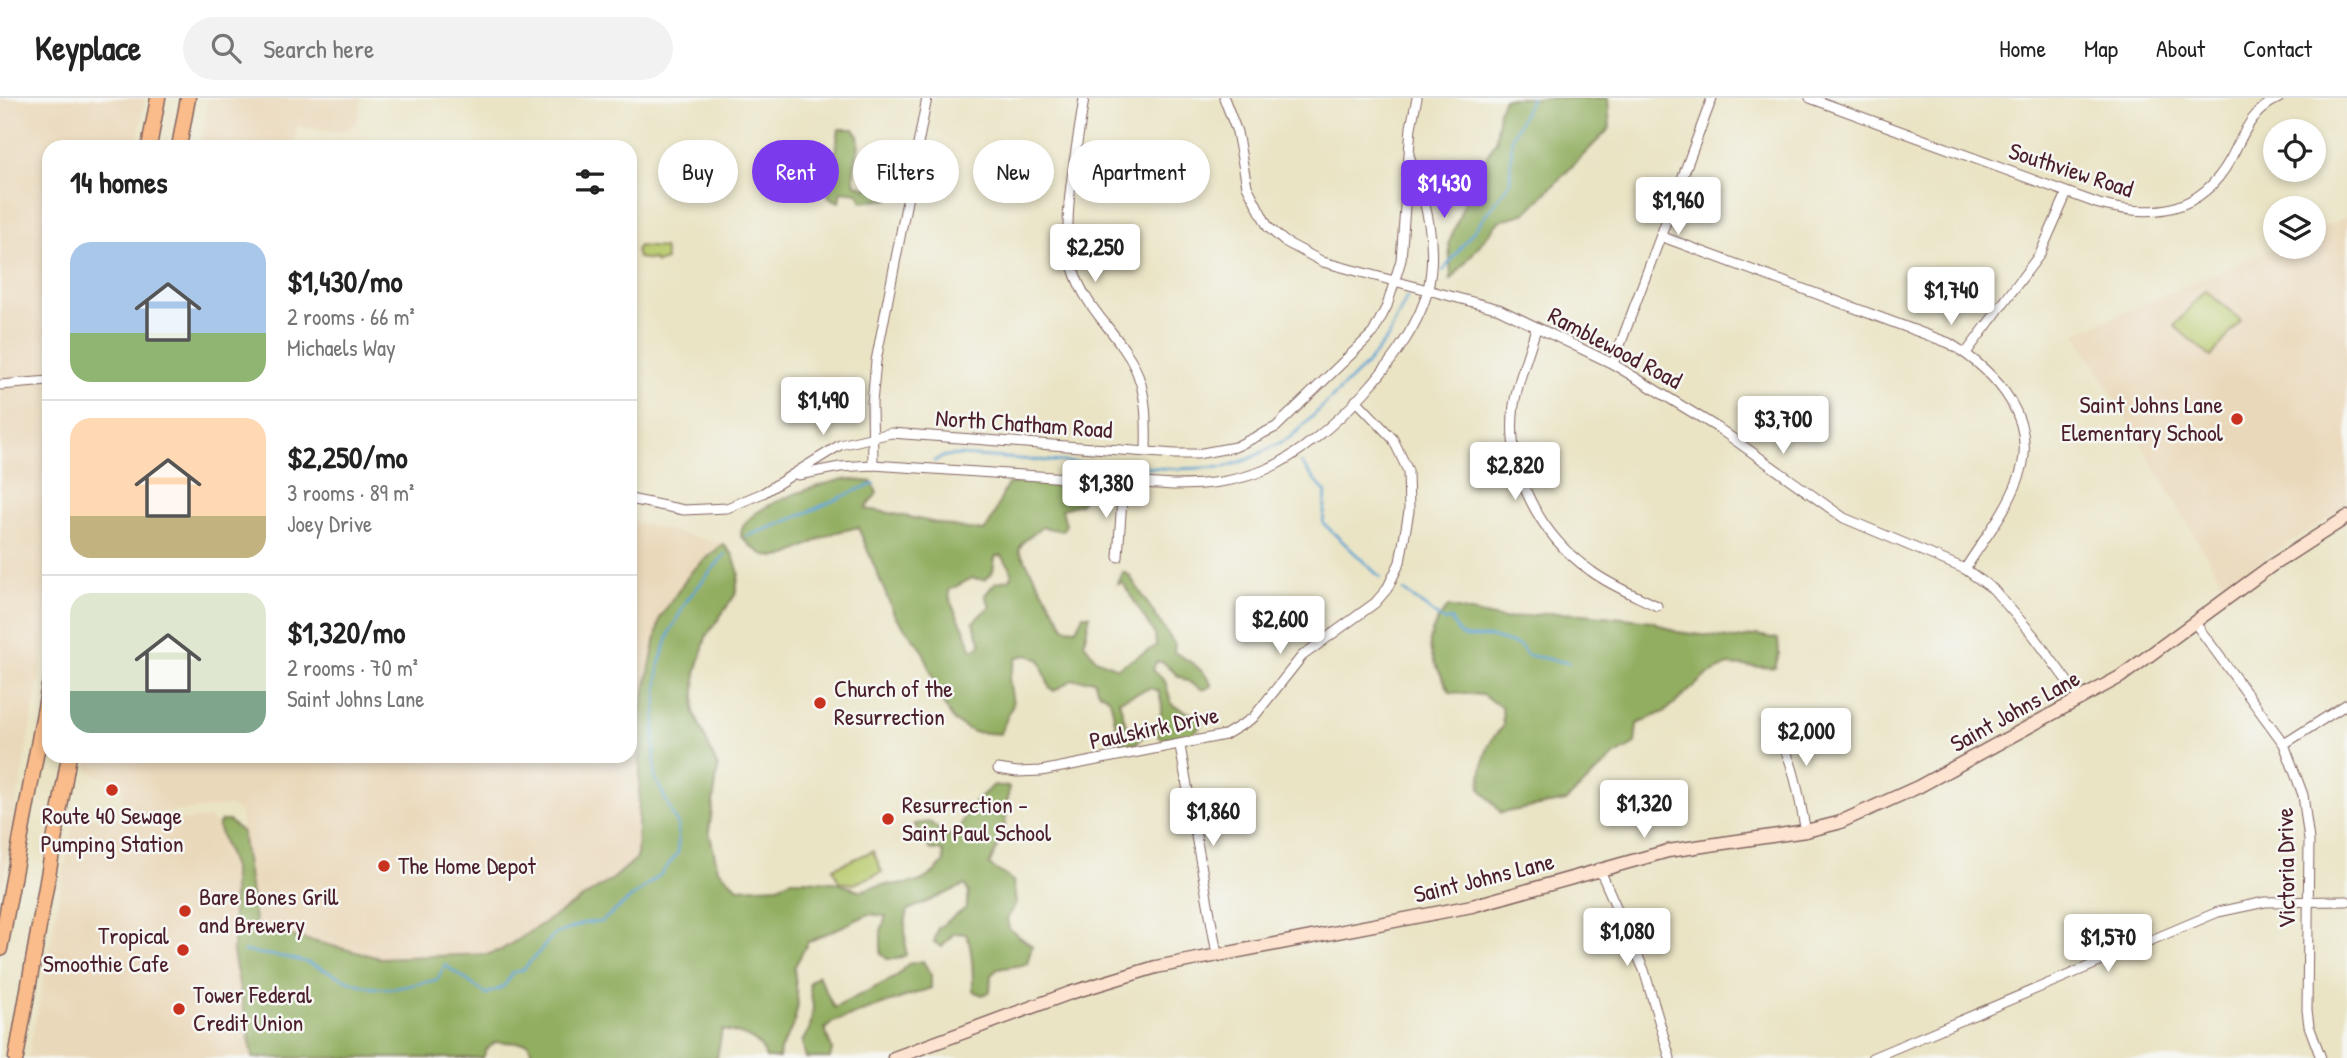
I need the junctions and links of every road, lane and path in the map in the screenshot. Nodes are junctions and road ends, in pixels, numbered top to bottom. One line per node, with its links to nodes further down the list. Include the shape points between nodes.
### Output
1 (158, 98): 10 (main road)
2 (188, 98): 11 (main road)
3 (926, 98): 23 (street, via 876,361)
4 (1084, 98): 24 (street, via 1068,223 1072,265 1090,307 1124,348 1140,379)
5 (1224, 98): 15 (street, Ramblewood Road, via 1237,132 1247,186 1268,226 1302,253)
6 (1417, 98): 12 (street, North Chatham Road)
7 (1712, 98): 14 (street)
8 (1810, 98): 13 (street, Southview Road)
9 (2279, 98): 13 (street, Southview Road, via 2257,111 2220,176 2184,204 2143,213)
10 (150, 140)
11 (180, 140)
12 (1410, 156): 15 (street, North Chatham Road, via 1404,237); 16 (street, North Chatham Road, via 1432,242)
13 (2067, 193): 18 (street, via 2028,274)
14 (1663, 237): 18 (street, via 1928,334); 19 (street)
15 (1395, 282): 16 (street, Ramblewood Road); 24 (street, North Chatham Road, via 1373,333 1276,428 1217,451)
16 (1428, 290): 17 (street, Ramblewood Road, via 1499,309); 22 (street, North Chatham Road, via 1401,349)
17 (1536, 328): 19 (street, Ramblewood Road); 32 (street, via 1514,406 1516,452 1527,494 1538,516 1571,555 1607,582)
18 (1966, 353): 31 (street, via 2007,394 2022,422 2025,440 2011,495)
19 (1613, 364): 31 (street, Ramblewood Road, via 1718,428 1844,518)
20 (42, 381): 21 (street)
21 (0, 384)
22 (1356, 400): 27 (street, North Chatham Road, via 1291,455 1245,477 1199,485); 39 (street, Paulskirk Drive, via 1393,439 1408,471 1409,511 1394,577 1375,603 1292,665 1253,718 1225,735)
23 (873, 435): 24 (street, North Chatham Road); 25 (street); 26 (street, North Chatham Road, via 817,457)
24 (1146, 452)
25 (873, 466): 26 (street, North Chatham Road); 27 (street, North Chatham Road)
26 (793, 476): 28 (street, North Chatham Road, via 742,503 710,510)
27 (1123, 484): 30 (street)
28 (637, 500)
29 (2347, 517): 33 (street, Saint Johns Lane, via 2271,566)
30 (1118, 557)
31 (1965, 569): 34 (street, Ramblewood Road, via 2012,608)
32 (1657, 606)
33 (2195, 624): 34 (street, Saint Johns Lane); 38 (street, Victoria Drive)
34 (2081, 700): 42 (street, Saint Johns Lane, via 1891,802)
35 (2347, 704): 38 (street)
36 (1769, 729): 42 (street, via 1787,752)
37 (42, 733): 46 (main road)
38 (2284, 744): 44 (street, Victoria Drive, via 2307,817)
39 (1180, 746): 41 (street, Paulskirk Drive, via 1041,771); 47 (street)
40 (68, 763): 48 (main road)
41 (998, 769)
42 (1806, 831): 43 (street, Saint Johns Lane, via 1668,851)
43 (1598, 868): 47 (street, Saint Johns Lane, via 1472,906); 50 (street, via 1644,970)
44 (2307, 901): 45 (street); 51 (street, via 2265,902 2218,912); 52 (street, Victoria Drive, via 2309,1026)
45 (2347, 901)
46 (0, 949)
47 (1217, 954): 49 (street, Saint Johns Lane, via 1093,986)
48 (16, 1058)
49 (894, 1058)
50 (1670, 1058)
51 (1872, 1058)
52 (2321, 1058)

